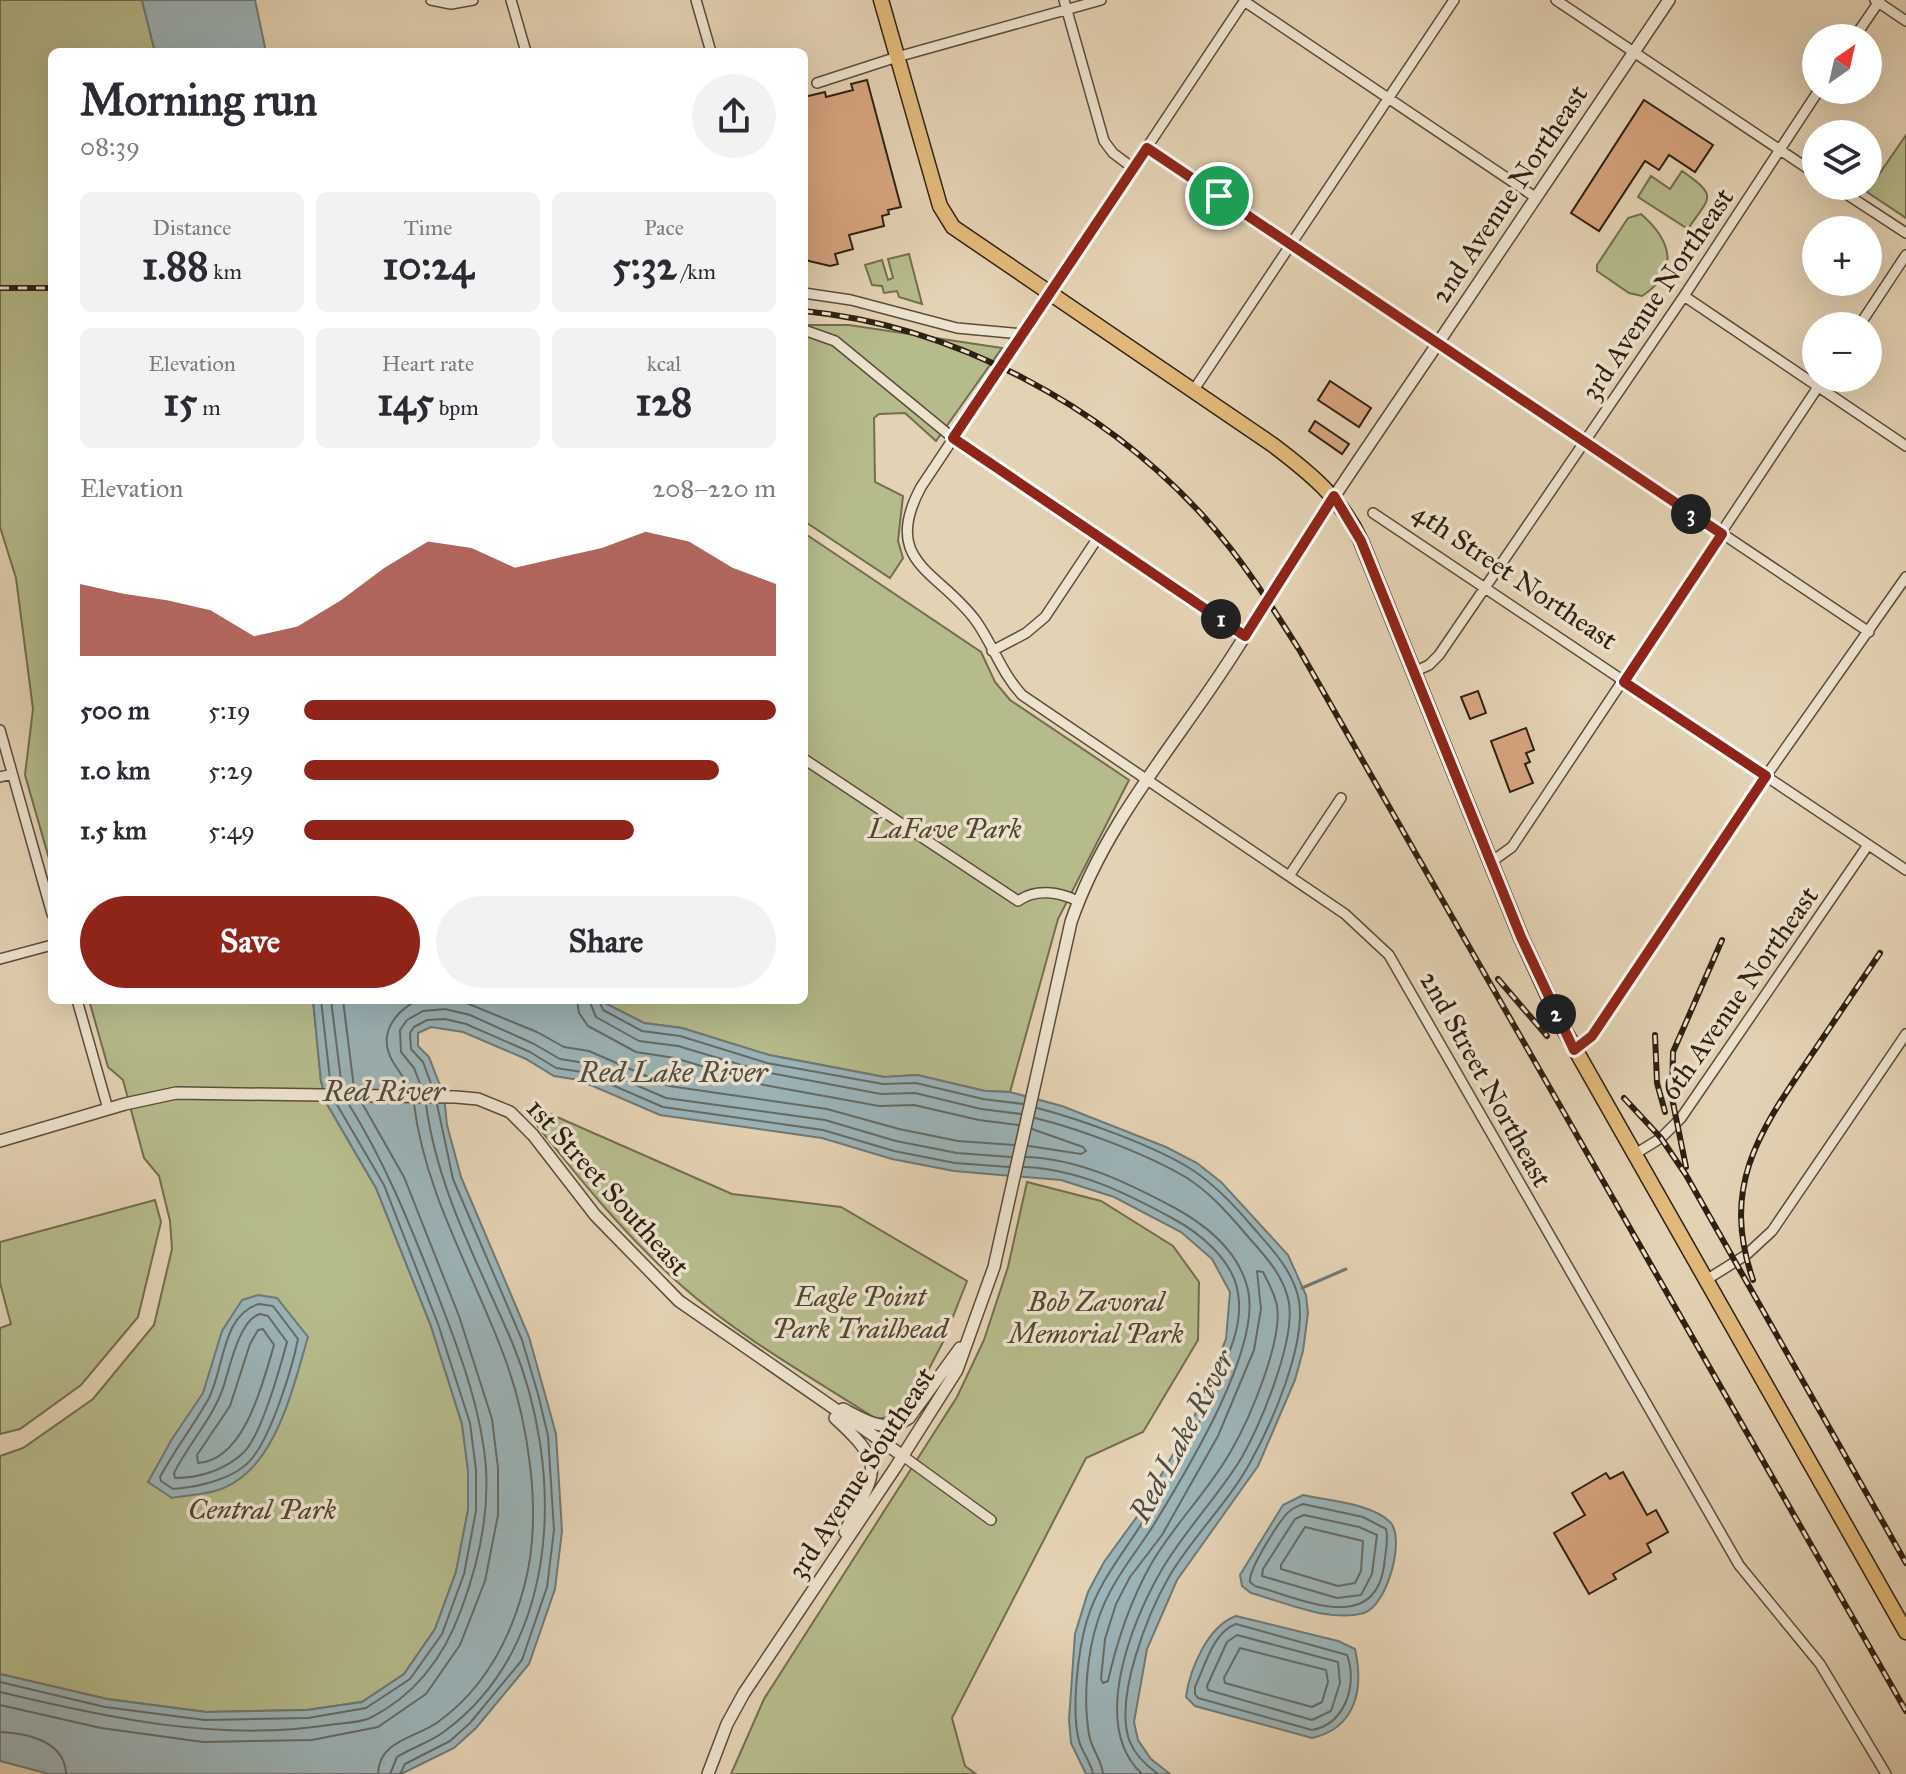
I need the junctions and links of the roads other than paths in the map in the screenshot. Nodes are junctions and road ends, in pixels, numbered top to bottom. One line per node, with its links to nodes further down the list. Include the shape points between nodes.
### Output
1 (431, 0): 2 (street)
2 (473, 0)
3 (511, 0): 15 (street)
4 (696, 0): 16 (street)
5 (881, 0): 18 (main road)
6 (1101, 0): 12 (street)
7 (1454, 0): 20 (street)
8 (1556, 0): 17 (street)
9 (1669, 0): 17 (street, 2nd Avenue Northeast)
10 (1244, 1): 20 (street); 22 (street)
11 (1878, 1): 13 (street); 14 (street)
12 (1065, 5): 18 (street); 25 (street, via 1104,141)
13 (1906, 21)
14 (1863, 24)
15 (525, 48)
16 (710, 48)
17 (1633, 53): 23 (street); 26 (street, 2nd Avenue Northeast)
18 (897, 57): 19 (street); 32 (main road, via 946,217 963,236)
19 (817, 83)
20 (1389, 98): 26 (street); 29 (street)
21 (1810, 104): 23 (street, 3rd Avenue Northeast)
22 (1147, 148): 25 (street); 29 (street)
23 (1779, 150): 24 (street); 33 (street, 3rd Avenue Northeast)
24 (1802, 165)
25 (1133, 168): 32 (street)
26 (1535, 197): 37 (street, 2nd Avenue Northeast)
27 (1855, 200): 28 (street)
28 (1906, 233)
29 (1291, 245): 37 (street); 39 (street)
30 (1906, 255): 34 (street)
31 (808, 294): 36 (street, via 957,328)
32 (1049, 295): 36 (street); 39 (main road)
33 (1684, 296): 38 (street); 43 (street, 3rd Avenue Northeast)
34 (1868, 312)
35 (808, 331): 42 (street, via 850,352)
36 (1022, 334): 42 (street)
37 (1438, 344): 43 (street); 45 (street, 2nd Avenue Northeast)
38 (1802, 370)
39 (1193, 391): 45 (main road, via 1273,445)
40 (1814, 392): 47 (street)
41 (1834, 392): 44 (street)
42 (953, 438): 48 (street); 53 (street, 2nd Street Northeast, via 914,500 909,537 919,565 969,612)
43 (1584, 443): 47 (street); 50 (street, 3rd Avenue Northeast)
44 (1906, 446)
45 (1334, 496): 52 (street, 2nd Avenue Northeast); 54 (main road, via 1357,532)
46 (1373, 513): 50 (street, 4th Street Northeast)
47 (1722, 534): 51 (street); 55 (street)
48 (1099, 536): 52 (street); 53 (street, via 1045,617)
49 (1906, 577): 51 (street)
50 (1485, 588): 54 (street, 3rd Avenue Northeast, via 1439,655); 55 (street, 4th Street Northeast)
51 (1869, 632): 59 (street)
52 (1245, 636): 61 (street, 2nd Avenue Northeast)
53 (992, 651): 61 (street, 2nd Street Northeast, via 1022,695)
54 (1414, 672): 64 (main road)
55 (1624, 682): 59 (street, 4th Street Northeast); 64 (street, via 1512,847)
56 (0, 730): 58 (street)
57 (808, 762): 68 (street, via 1018,901 1046,893)
58 (12, 774): 60 (street); 67 (street)
59 (1766, 776): 63 (street, 4th Street Northeast); 74 (street, via 1592,1036)
60 (0, 777)
61 (1146, 780): 66 (street, 2nd Street Northeast); 68 (street, 2nd Avenue Northeast, via 1105,844)
62 (1341, 798): 66 (street)
63 (1868, 845): 65 (street, 4th Street Northeast); 77 (street, 6th Avenue Northeast, via 1681,1118)
64 (1491, 862): 74 (main road)
65 (1906, 870)
66 (1289, 876): 86 (street, 2nd Street Northeast, via 1361,926 1402,974 1739,1565 1820,1664)
67 (48, 900)
68 (1078, 901): 70 (street, 2nd Avenue Northeast)
69 (48, 946): 71 (street)
70 (1067, 946): 79 (street, 3rd Avenue Southeast, via 994,1267 973,1332)
71 (0, 959)
72 (78, 1004): 75 (street)
73 (1906, 1034): 78 (street, via 1772,1231)
74 (1574, 1050): 77 (main road)
75 (108, 1109): 76 (street, 1st Street Southeast); 80 (street, 1st Street Southeast, via 176,1093 478,1099 510,1112 595,1215 679,1301)
76 (0, 1141)
77 (1635, 1154): 78 (main road)
78 (1706, 1280): 84 (main road)
79 (945, 1380): 80 (street, via 909,1418 886,1427); 81 (street, 3rd Avenue Southeast)
80 (805, 1390): 81 (street, 1st Street Southeast); 83 (street, via 858,1438 873,1462 872,1475)
81 (903, 1456): 82 (street, 1st Street Southeast); 83 (street, 3rd Avenue Southeast)
82 (991, 1520)
83 (828, 1567): 85 (street, 3rd Avenue Southeast, via 744,1693)
84 (1906, 1632)
85 (708, 1774)
86 (1886, 1774)

